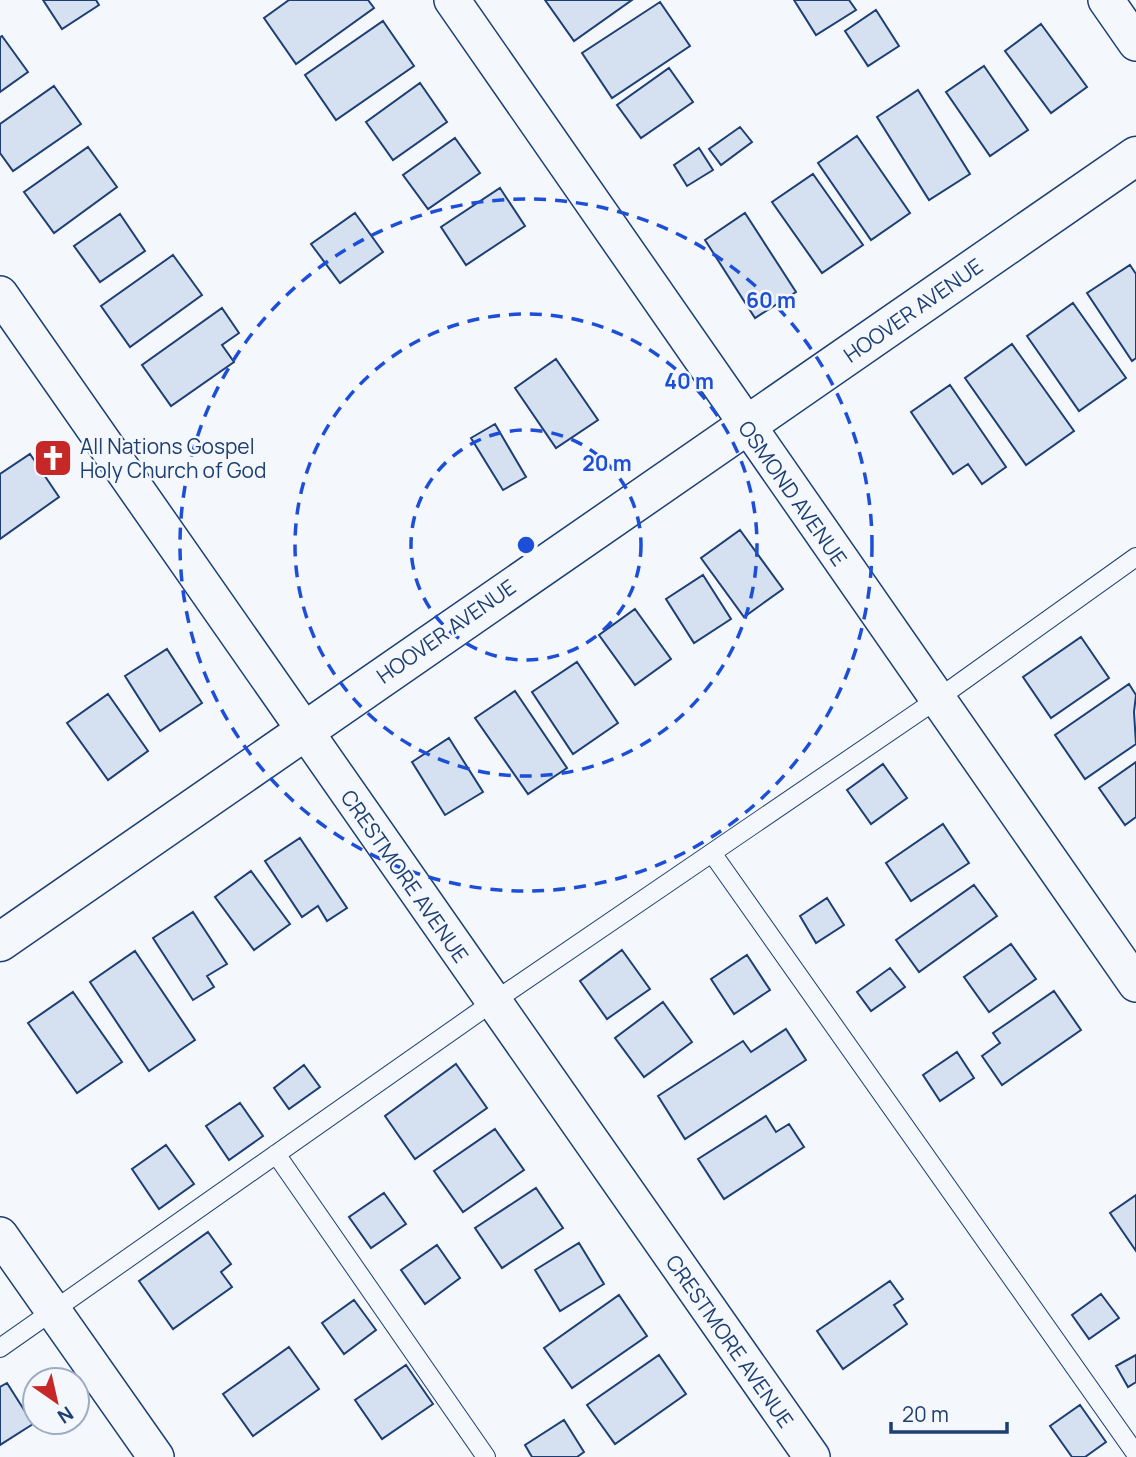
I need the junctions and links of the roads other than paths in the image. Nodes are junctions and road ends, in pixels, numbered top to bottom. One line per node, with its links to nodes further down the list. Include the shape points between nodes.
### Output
1 (452, 0): 6 (street, OSMOND AVENUE)
2 (1106, 0): 3 (street)
3 (1136, 43)
4 (1136, 156): 6 (street, HOOVER AVENUE)
5 (0, 294): 9 (street, CRESTMORE AVENUE)
6 (746, 425): 8 (street, OSMOND AVENUE); 9 (street, HOOVER AVENUE)
7 (1136, 556): 8 (lane)
8 (936, 700): 10 (lane); 12 (street, OSMOND AVENUE)
9 (303, 731): 11 (street, HOOVER AVENUE); 13 (street, CRESTMORE AVENUE)
10 (712, 853): 13 (lane); 18 (lane)
11 (0, 942)
12 (1136, 984)
13 (493, 1002): 14 (lane); 21 (street, CRESTMORE AVENUE)
14 (276, 1154): 16 (lane); 20 (lane)
15 (0, 1235): 16 (street)
16 (54, 1311): 17 (lane); 19 (street)
17 (0, 1348)
18 (1136, 1454)
19 (156, 1457)
20 (486, 1457)
21 (812, 1457)

